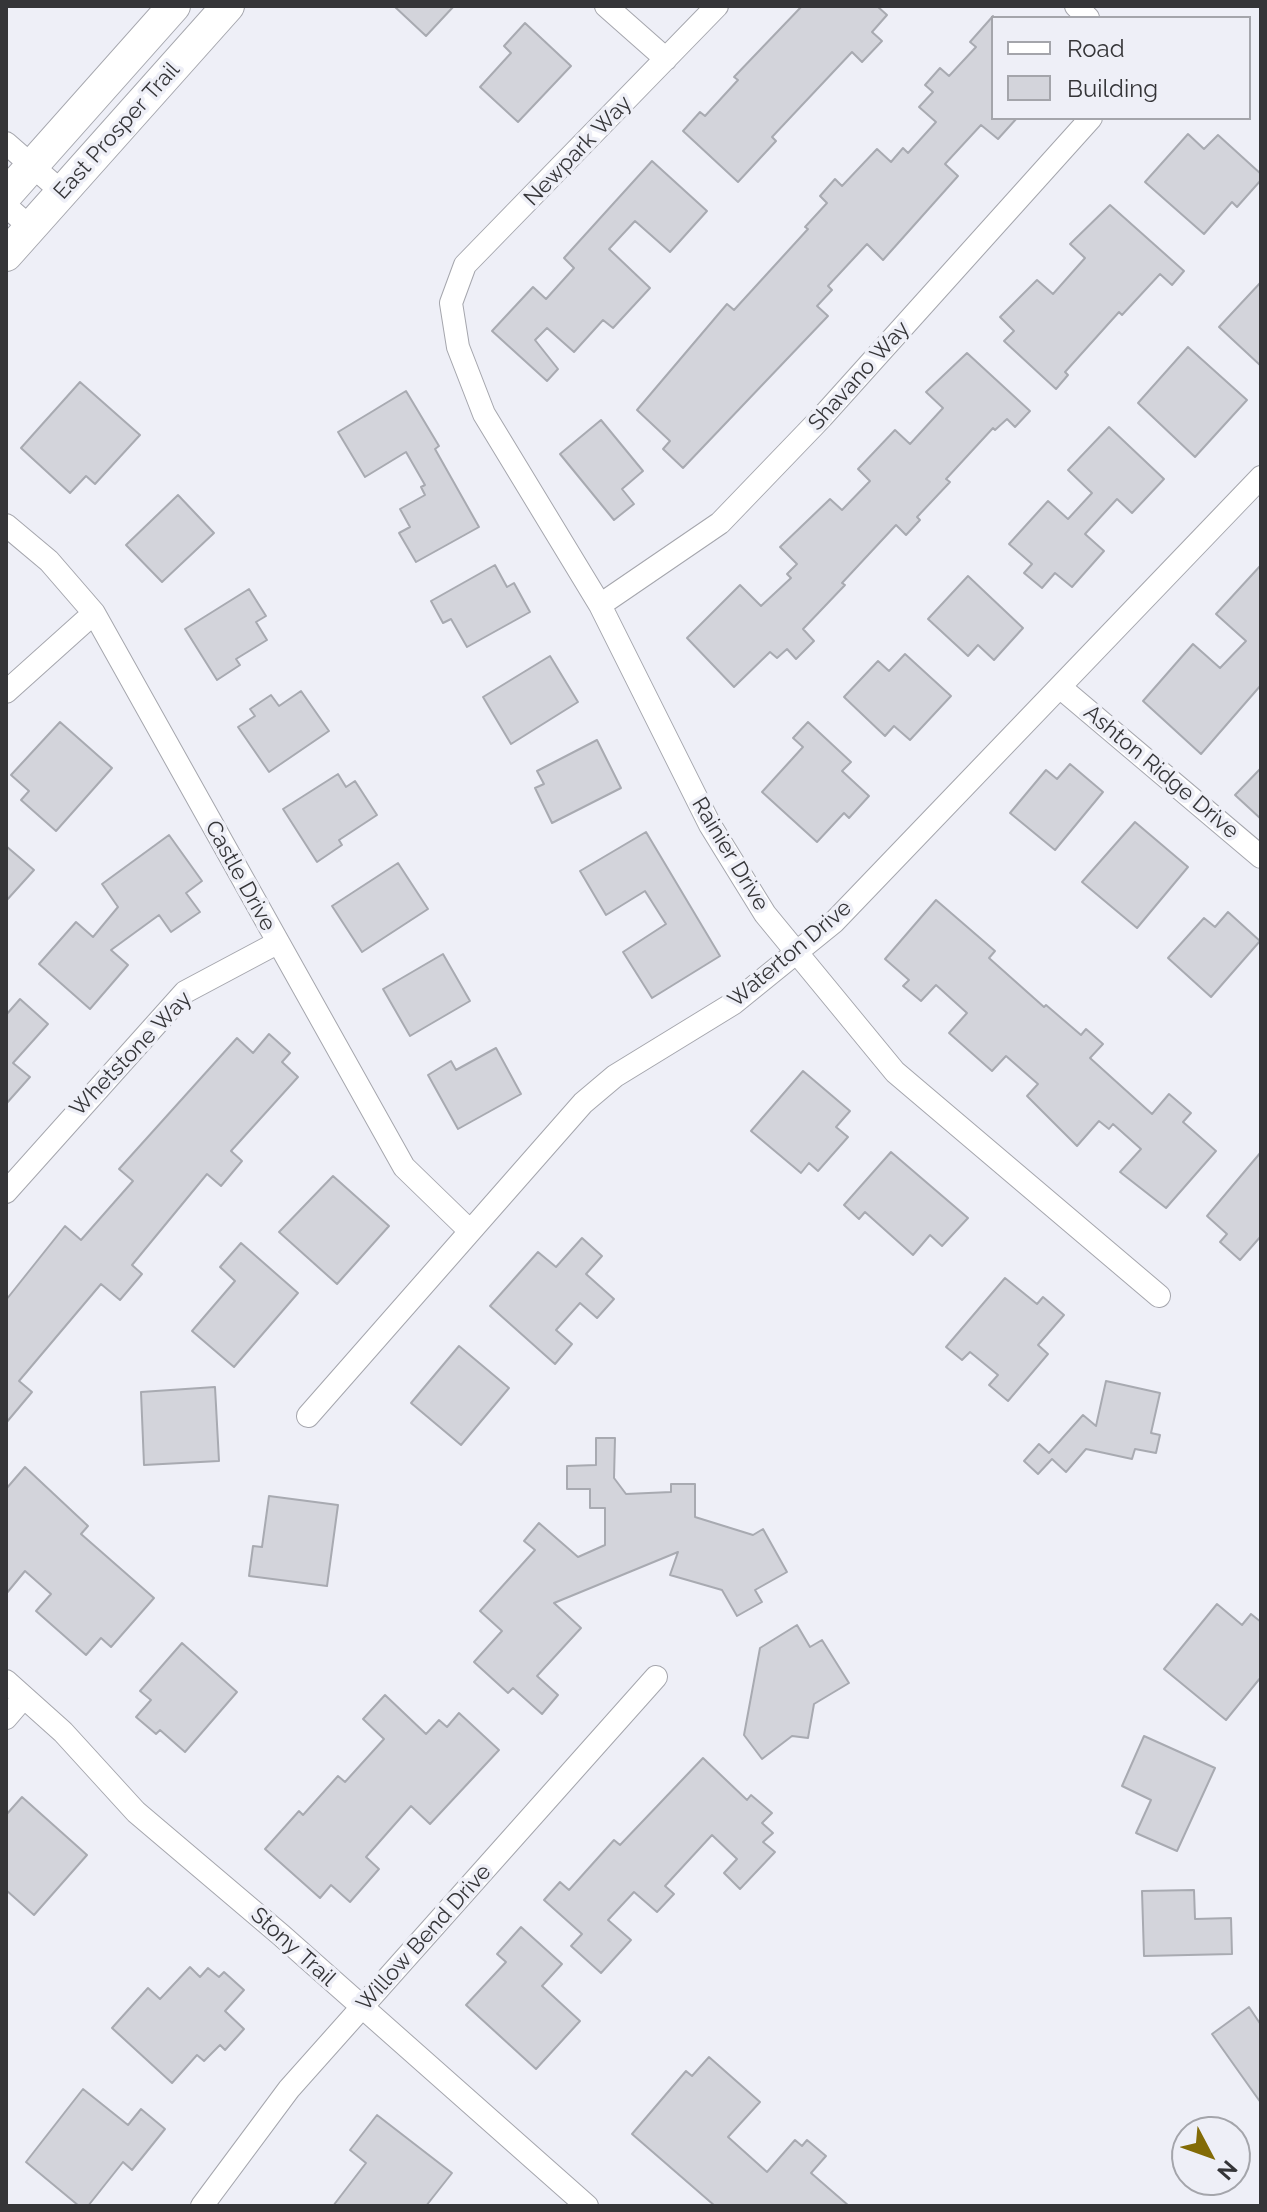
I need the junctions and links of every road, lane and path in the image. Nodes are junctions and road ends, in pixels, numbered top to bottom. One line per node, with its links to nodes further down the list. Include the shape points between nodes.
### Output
1 (174, 6): 8 (main road, East Prosper Trail)
2 (228, 6): 9 (main road, East Prosper Trail)
3 (606, 6): 5 (street)
4 (717, 6): 5 (street, Newpark Way)
5 (666, 59): 14 (street, Newpark Way, via 465,265)
6 (1089, 120): 17 (street, Shavano Way, via 720,523)
7 (6, 143): 8 (street)
8 (33, 166): 9 (street); 10 (main road, East Prosper Trail)
9 (62, 192): 12 (main road, East Prosper Trail)
10 (6, 195)
11 (6, 206): 12 (street)
12 (31, 228): 13 (main road, East Prosper Trail)
13 (6, 255)
14 (451, 303): 17 (street, Rainier Drive, via 458,347 484,414)
15 (1261, 477): 19 (street, Waterton Drive)
16 (6, 525): 18 (street, Castle Drive, via 49,561)
17 (600, 605): 23 (street, Rainier Drive, via 710,825)
18 (94, 613): 20 (street); 22 (street, Castle Drive)
19 (1061, 688): 21 (street, Ashton Ridge Drive); 23 (street, Waterton Drive, via 834,922)
20 (6, 692)
21 (1261, 857)
22 (277, 943): 24 (street, Whetstone Way, via 185,992); 25 (street, Castle Drive, via 404,1167)
23 (796, 954): 25 (street, Waterton Drive, via 734,1003 615,1076 583,1103); 26 (street, Rainier Drive, via 895,1072)
24 (6, 1192)
25 (470, 1231): 27 (street, Waterton Drive)
26 (1159, 1296)
27 (308, 1416)
28 (656, 1677): 32 (street, Willow Bend Drive)
29 (6, 1681): 30 (street, Stony Trail)
30 (24, 1697): 31 (street); 32 (street, Stony Trail, via 136,1812)
31 (6, 1718)
32 (361, 2008): 33 (street, Willow Bend Drive, via 289,2089); 34 (street, Stony Trail)
33 (202, 2206)
34 (587, 2206)

